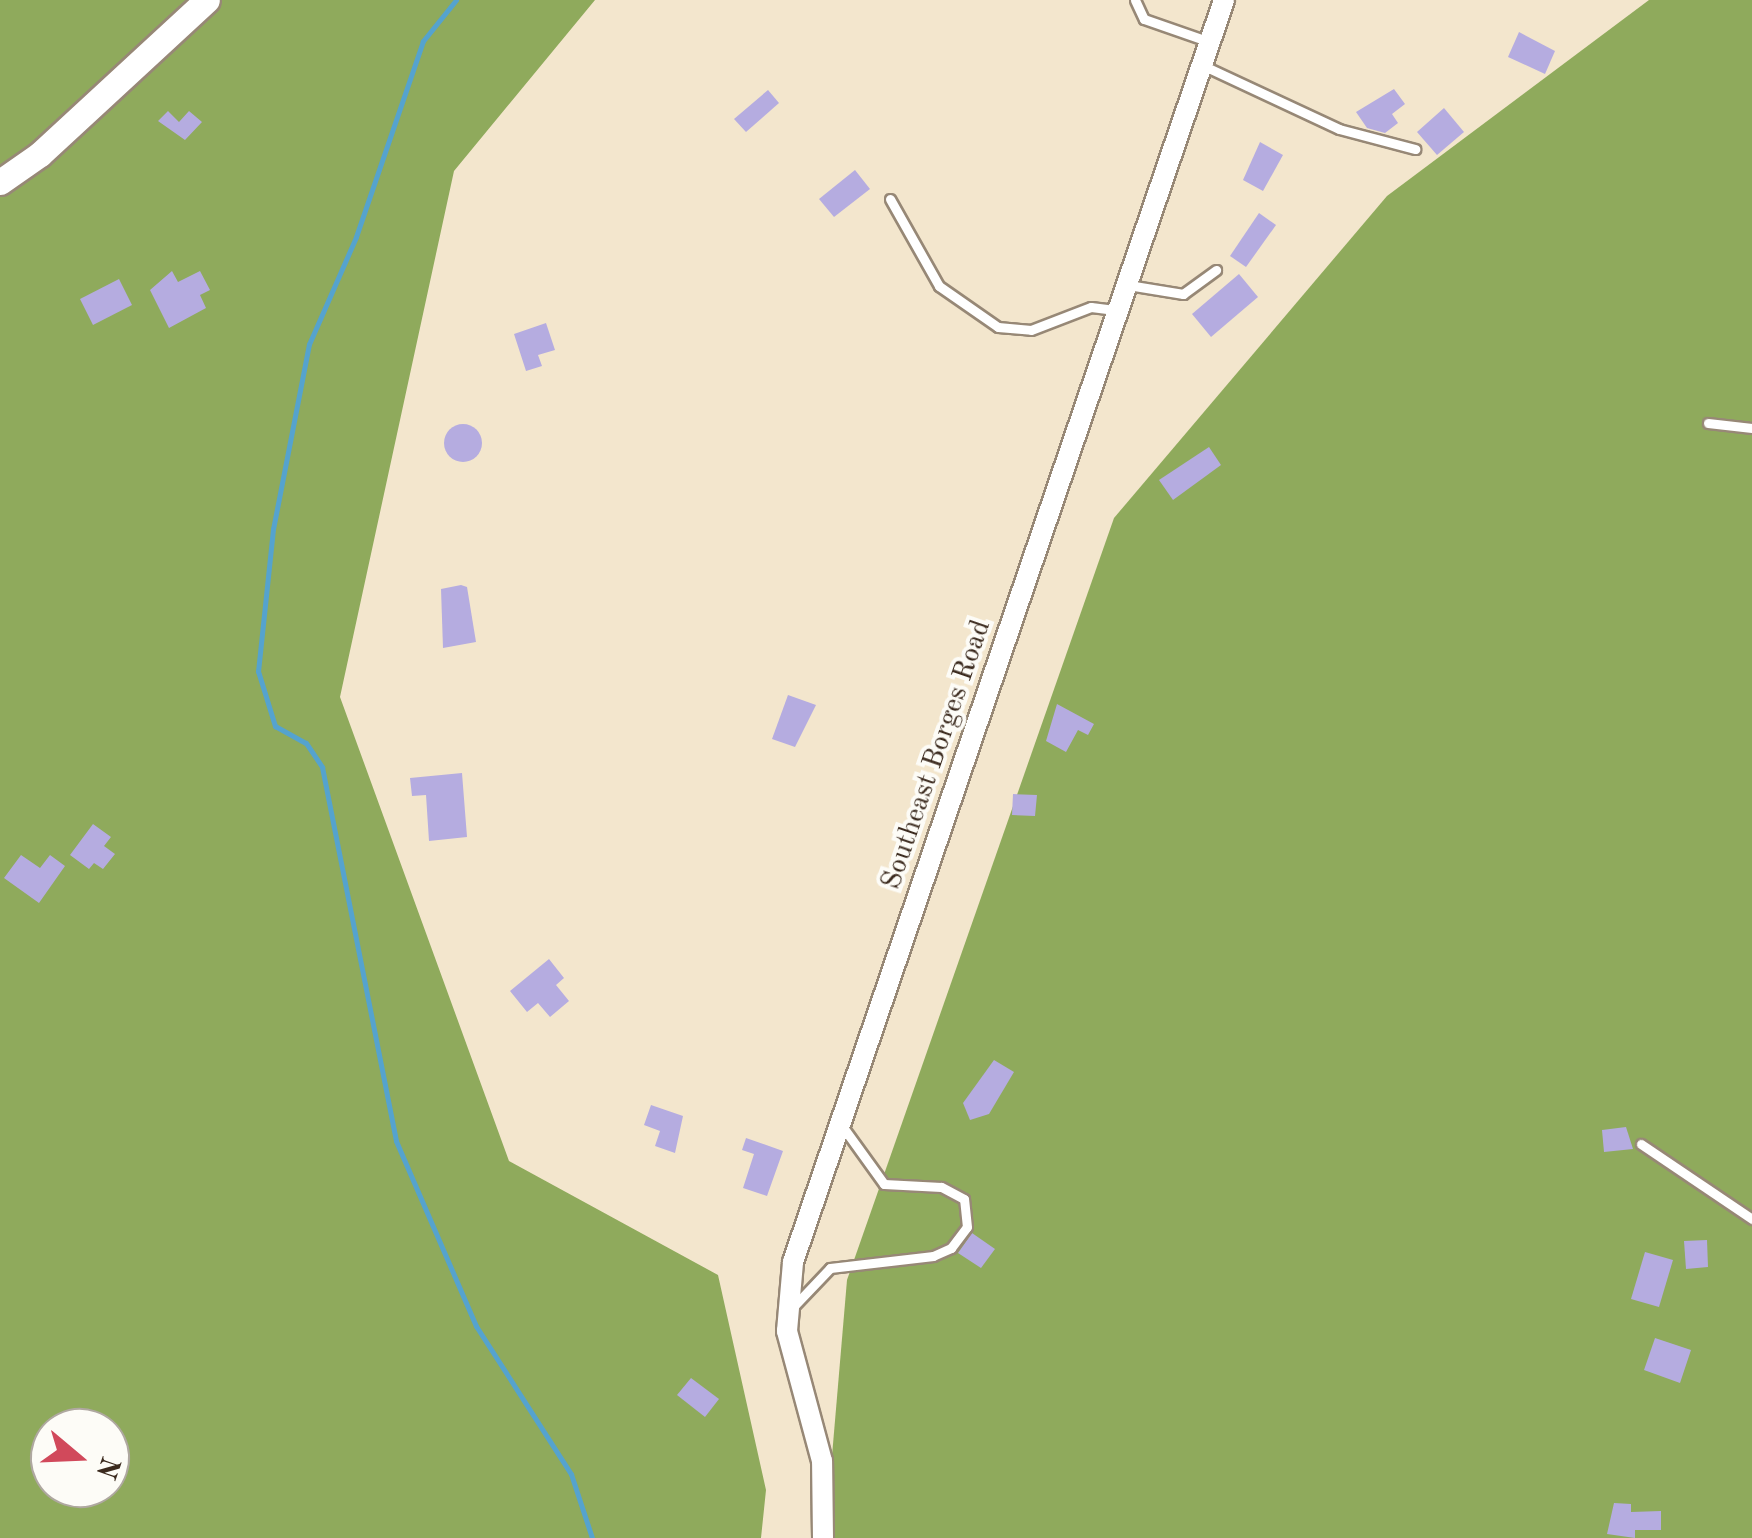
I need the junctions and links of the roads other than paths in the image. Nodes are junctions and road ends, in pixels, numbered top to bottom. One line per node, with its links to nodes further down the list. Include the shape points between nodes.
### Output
1 (207, 0): 7 (main road, via 40,154)
2 (1134, 0): 4 (lane, via 1144,19)
3 (1224, 0): 4 (street, Southeast Borges Road)
4 (1210, 42): 5 (street, Southeast Borges Road)
5 (1202, 64): 6 (lane, via 1339,130); 10 (street, Southeast Borges Road)
6 (1415, 149)
7 (0, 182)
8 (890, 199): 11 (lane, via 939,286 998,327 1030,330 1092,308)
9 (1216, 270): 10 (lane, via 1183,294)
10 (1128, 286): 11 (street, Southeast Borges Road)
11 (1119, 311): 14 (street, Southeast Borges Road)
12 (1708, 422): 13 (lane)
13 (1752, 428)
14 (839, 1122): 17 (street, Southeast Borges Road, via 793,1262); 17 (lane, via 884,1184 941,1187 964,1199 966,1227 951,1248 933,1256 830,1268)
15 (1641, 1144): 16 (lane)
16 (1752, 1219)
17 (786, 1316): 18 (street, Southeast Borges Road, via 822,1461)
18 (823, 1538)

